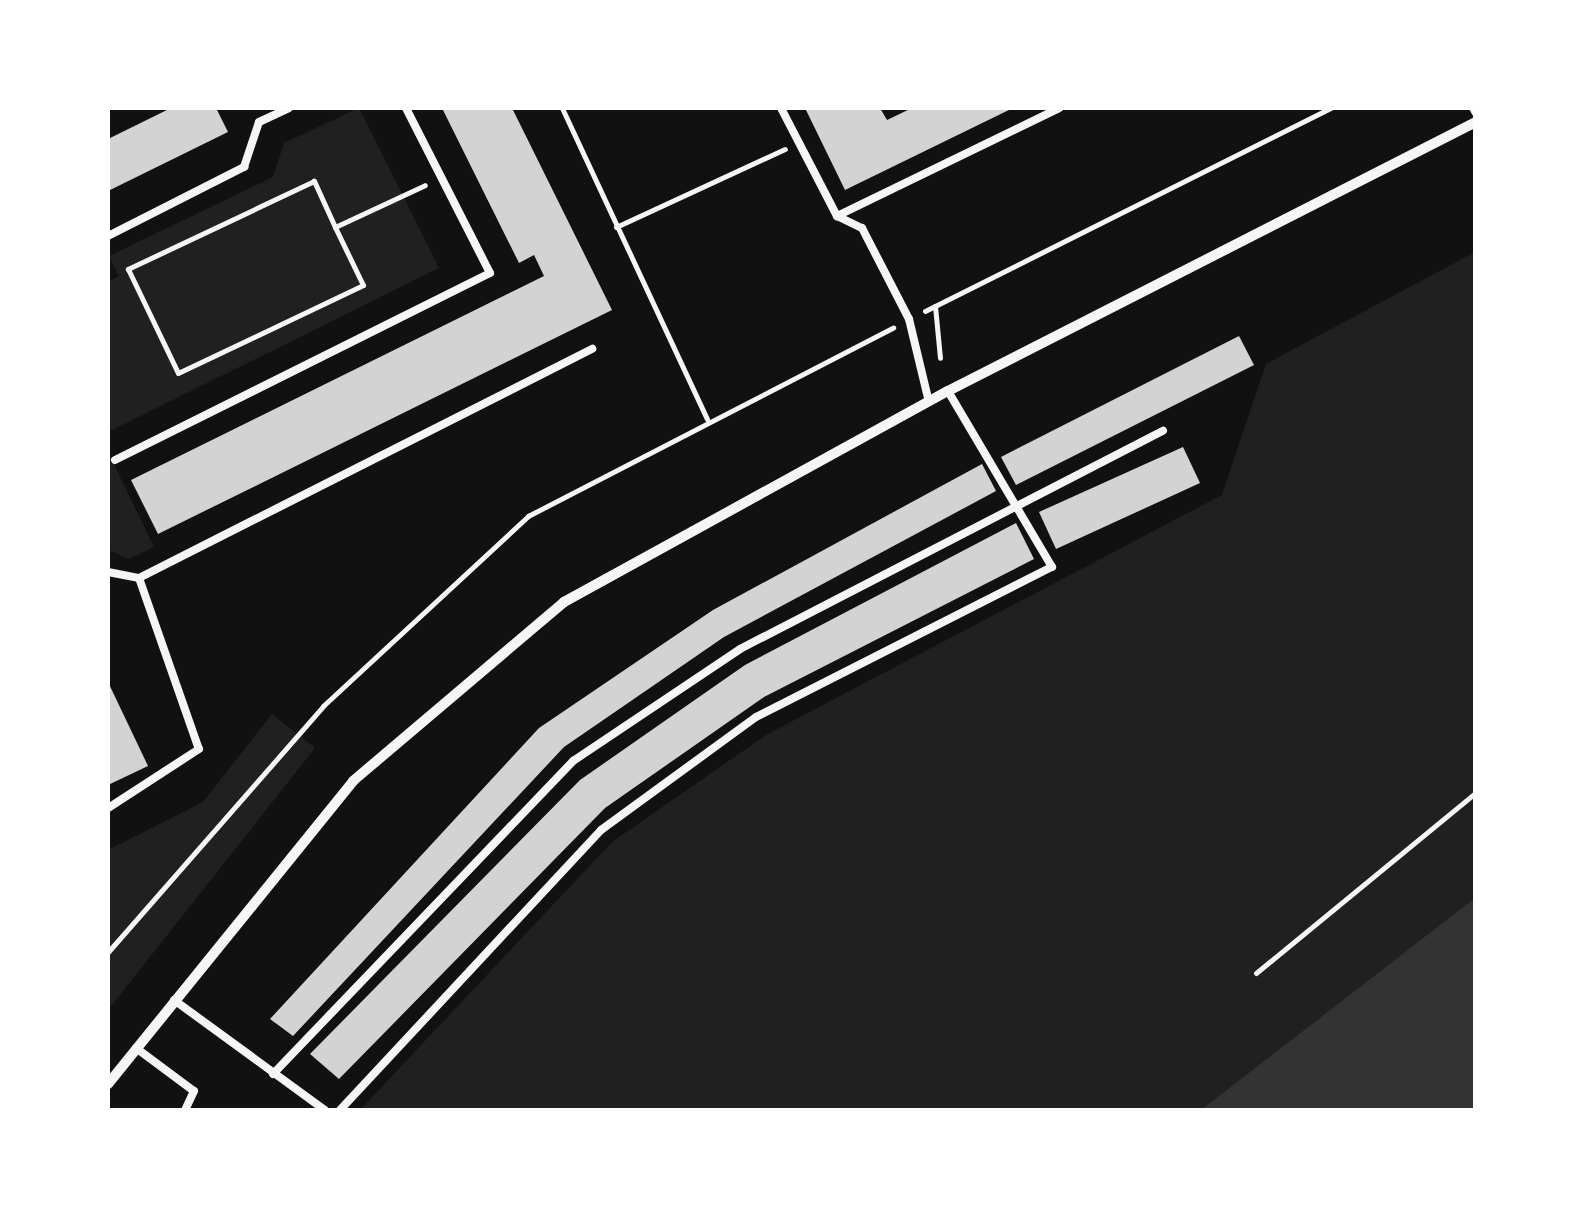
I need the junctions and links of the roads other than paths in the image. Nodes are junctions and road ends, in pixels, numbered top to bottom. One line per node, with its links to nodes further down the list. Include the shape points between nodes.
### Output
1 (289, 108): 7 (lane, via 258,122 244,168)
2 (406, 108): 12 (lane, via 490,273)
3 (780, 108): 6 (lane)
4 (1059, 108): 6 (lane)
5 (1476, 122): 9 (street)
6 (837, 216): 10 (lane, via 862,228 909,319)
7 (108, 236)
8 (592, 349): 15 (lane)
9 (948, 391): 10 (street); 13 (lane)
10 (929, 402): 17 (street, via 564,602 353,781)
11 (1163, 432): 13 (lane)
12 (114, 460)
13 (1016, 502): 19 (lane, via 740,649 572,760); 23 (lane, via 1052,567 756,717 600,830)
14 (108, 572): 15 (lane)
15 (139, 578): 16 (lane, via 198,749)
16 (108, 808)
17 (174, 1000): 18 (street); 19 (lane)
18 (136, 1048): 20 (street); 21 (lane, via 194,1091)
19 (274, 1074): 22 (lane)
20 (108, 1084)
21 (186, 1110)
22 (325, 1110)
23 (340, 1110)

